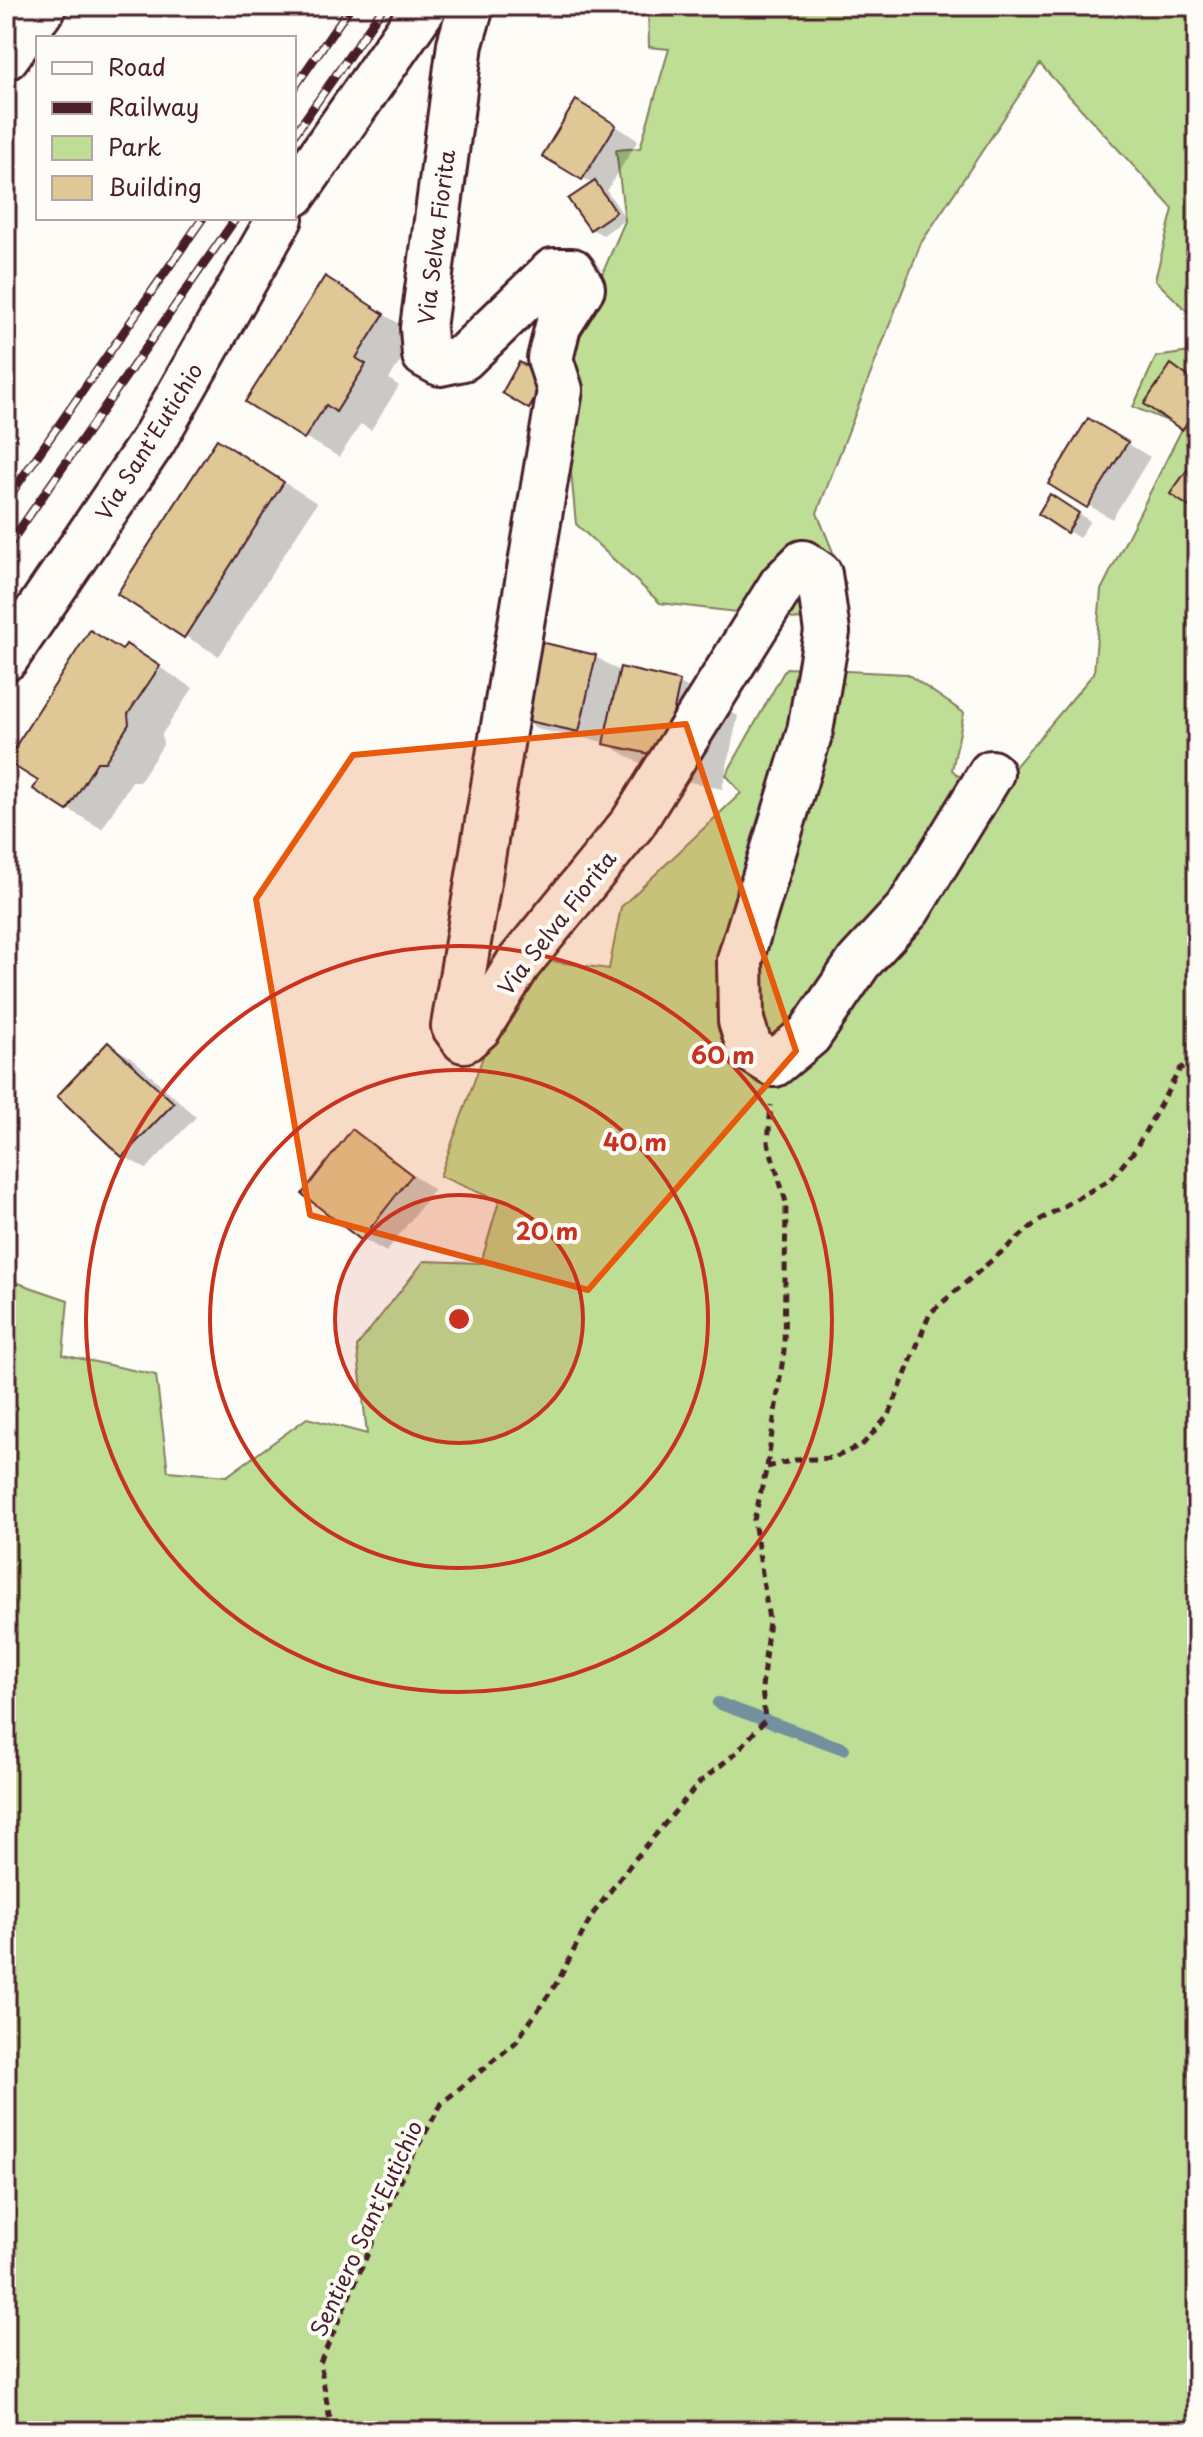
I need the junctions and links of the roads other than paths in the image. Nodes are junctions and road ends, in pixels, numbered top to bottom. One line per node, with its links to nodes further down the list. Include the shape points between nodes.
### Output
1 (44, 6): 4 (street)
2 (425, 6): 5 (street)
3 (471, 6): 8 (street, Via Selva Fiorita, via 456,75 423,328 425,355 440,363 463,358 553,271 572,271 582,288 558,326 550,359 560,390 454,1026 464,1040 479,1027 518,964 589,881 668,771 782,584 803,563 819,574 827,632 810,731 740,960 741,1021 750,1049 774,1064 809,1035 859,962 908,909)
4 (6, 57)
5 (296, 191)
6 (279, 220): 7 (street, Via Sant'Eutichio, via 153,441)
7 (6, 658)
8 (991, 773)

